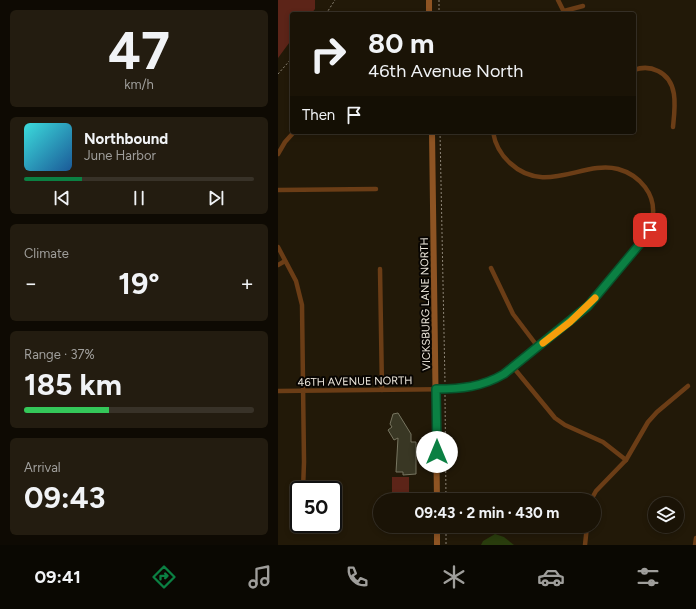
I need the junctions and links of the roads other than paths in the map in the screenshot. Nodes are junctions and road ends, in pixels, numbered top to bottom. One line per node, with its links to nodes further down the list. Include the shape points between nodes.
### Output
1 (429, 0): 4 (main road)
2 (558, 0): 5 (street)
3 (583, 6): 6 (street)
4 (429, 12)
5 (564, 12)
6 (567, 12)
7 (636, 70): 8 (street, via 652,68 670,81 674,96)
8 (673, 127)
9 (292, 134): 12 (street)
10 (432, 134): 23 (main road, VICKSBURG LANE NORTH)
11 (494, 134): 20 (street, 46TH AVENUE NORTH, via 504,157 521,171 538,176 557,177 598,169 617,169 634,176 647,190 651,199 653,219 644,239 588,306)
12 (278, 154)
13 (376, 189): 14 (street)
14 (278, 190)
15 (278, 247): 16 (street)
16 (285, 261): 17 (street); 26 (street, via 296,281 302,305)
17 (278, 265)
18 (491, 268): 20 (street, via 513,314)
19 (380, 269): 24 (street)
20 (538, 347): 21 (street, 46TH AVENUE NORTH)
21 (513, 367): 23 (street, 46TH AVENUE NORTH, via 483,384 466,388); 27 (street, via 556,418 565,425 603,442)
22 (688, 386): 27 (street, via 648,422)
23 (436, 389): 24 (street, 46TH AVENUE NORTH); 29 (main road, VICKSBURG LANE NORTH)
24 (382, 390): 26 (street, 46TH AVENUE NORTH)
25 (278, 391): 26 (street, 46TH AVENUE NORTH)
26 (304, 391): 28 (street)
27 (626, 460): 30 (street)
28 (303, 481)
29 (437, 493)
30 (595, 493)
31 (437, 533): 34 (main road)
32 (586, 533): 35 (street)
33 (696, 538): 36 (street)
34 (438, 545)
35 (585, 545)
36 (695, 545)

